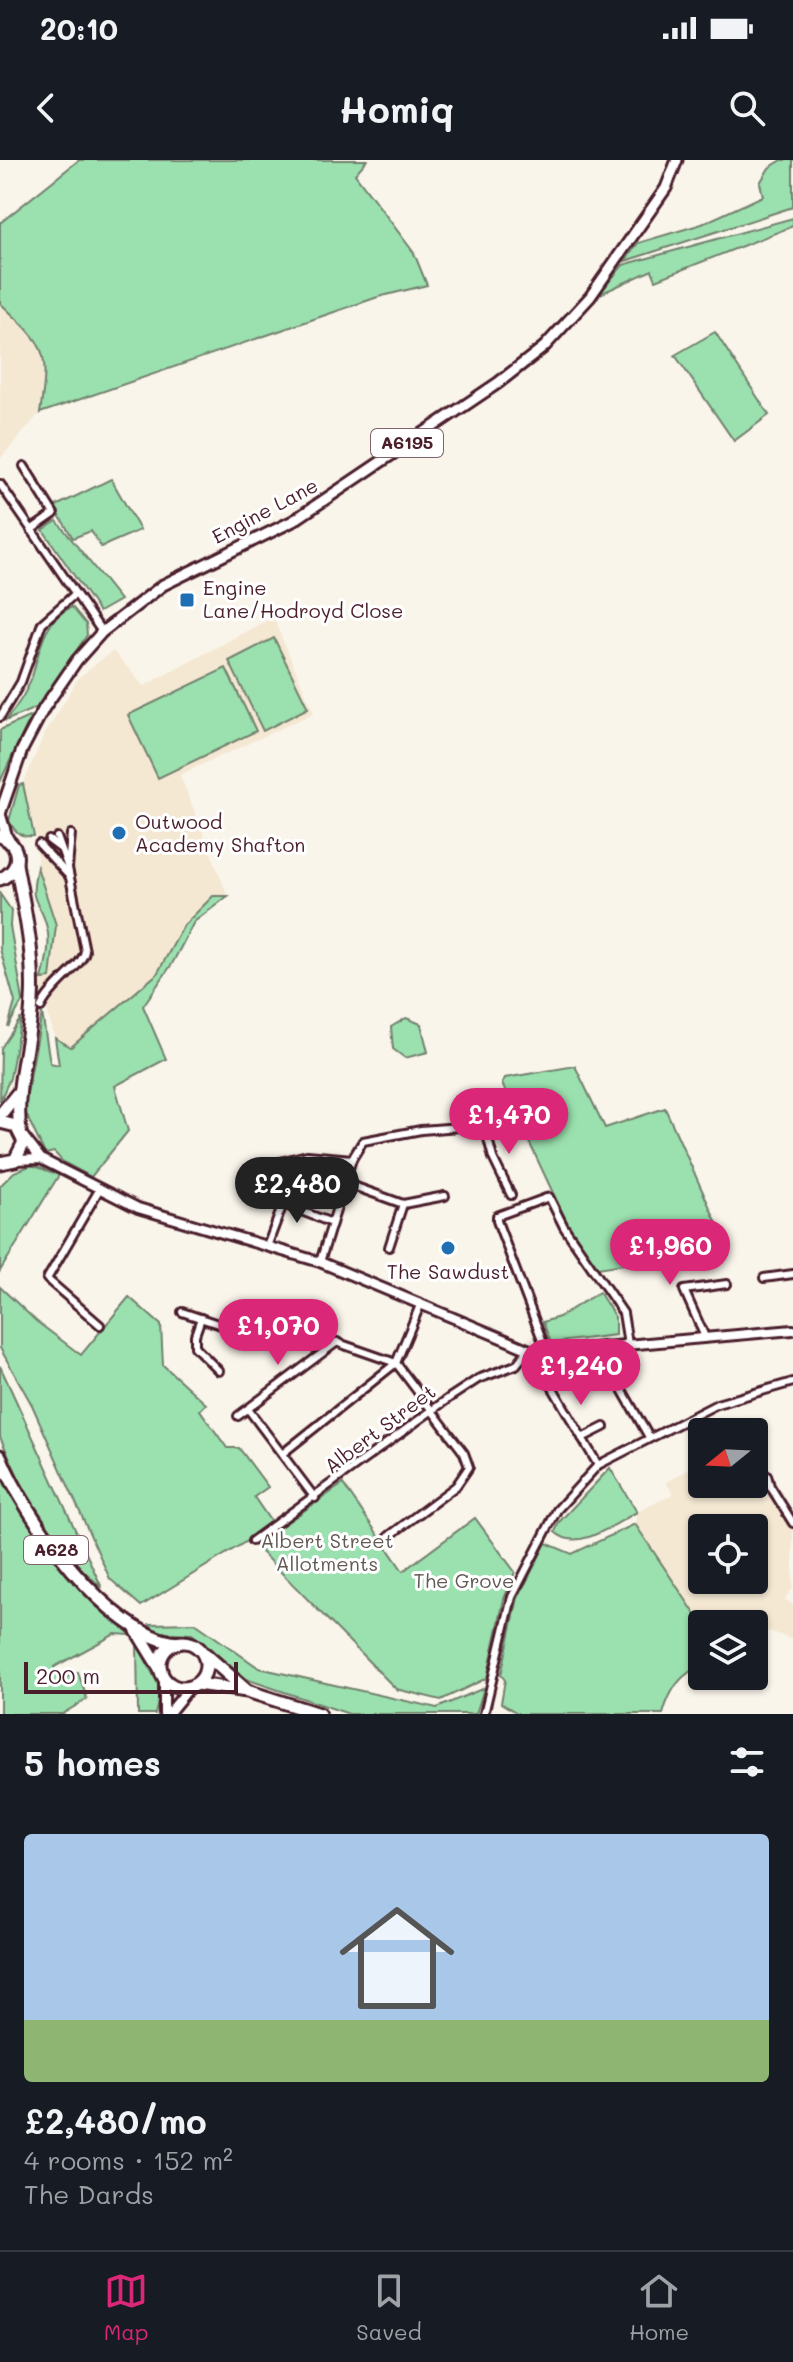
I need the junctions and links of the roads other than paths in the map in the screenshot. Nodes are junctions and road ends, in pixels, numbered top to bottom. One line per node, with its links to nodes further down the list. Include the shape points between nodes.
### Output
1 (677, 160): 6 (main road, Engine Lane / A6195, via 666,188 590,297 544,347 305,514 163,585)
2 (24, 466): 4 (street, via 54,514)
3 (0, 484): 4 (street)
4 (31, 530): 5 (street)
5 (75, 594): 6 (street); 7 (street, via 42,623 21,682)
6 (102, 632): 8 (main road, Engine Lane / A6195, via 44,708 14,768)
7 (0, 717)
8 (0, 814): 9 (main road, Engine Lane / A6195)
9 (4, 838): 13 (highway, via 16,850)
10 (49, 840): 12 (street)
11 (39, 844): 14 (street)
12 (61, 849): 14 (street); 14 (street, via 64,835)
13 (16, 864): 15 (highway); 16 (highway)
14 (69, 872): 17 (street, via 84,957)
15 (0, 880): 16 (highway)
16 (22, 901): 18 (highway, via 33,993)
17 (41, 1007)
18 (17, 1094): 19 (highway); 23 (highway)
19 (0, 1115)
20 (0, 1122): 23 (highway)
21 (511, 1123): 22 (street)
22 (485, 1127): 25 (street, via 421,1130 363,1141); 32 (street)
23 (21, 1133): 24 (street); 26 (highway, via 23,1149)
24 (41, 1159): 26 (street); 31 (street)
25 (352, 1159): 28 (street, via 307,1155); 30 (street)
26 (14, 1160): 27 (highway); 29 (highway)
27 (0, 1163)
28 (254, 1169)
29 (0, 1175)
30 (345, 1183): 34 (street); 35 (street)
31 (99, 1190): 36 (street, via 189,1224); 45 (street, via 47,1279)
32 (511, 1195)
33 (445, 1196): 34 (street)
34 (403, 1204): 37 (street)
35 (332, 1223): 36 (street, via 283,1204); 38 (street)
36 (268, 1244): 38 (street)
37 (389, 1247)
38 (320, 1262): 42 (street)
39 (793, 1274): 40 (street)
40 (764, 1278)
41 (727, 1284): 47 (street, via 684,1290)
42 (421, 1303): 51 (street); 52 (street)
43 (182, 1312): 44 (street)
44 (201, 1318): 48 (street, via 251,1335 301,1330); 53 (street, via 195,1347)
45 (100, 1325)
46 (793, 1330): 47 (street)
47 (705, 1337): 49 (street)
48 (337, 1342): 52 (street); 55 (street)
49 (628, 1344): 50 (street); 51 (street, via 623,1313 549,1197 497,1216 543,1342)
50 (610, 1346): 51 (street); 59 (street, via 613,1374)
51 (536, 1352): 56 (street, Albert Street, via 473,1382); 60 (street)
52 (396, 1363): 56 (street); 61 (street)
53 (219, 1371)
54 (793, 1382): 59 (street, via 717,1404)
55 (248, 1409): 57 (street); 61 (street)
56 (433, 1410): 65 (street, Albert Street); 67 (street, via 467,1459 467,1473)
57 (238, 1416)
58 (604, 1427): 60 (street)
59 (649, 1437): 63 (street)
60 (582, 1438): 63 (street)
61 (282, 1454): 65 (street)
62 (0, 1456): 69 (highway, A628, via 49,1541)
63 (598, 1465): 77 (street, via 557,1510 512,1597)
64 (768, 1479): 66 (street)
65 (315, 1498): 68 (street, Albert Street)
66 (793, 1523)
67 (389, 1536)
68 (252, 1541)
69 (134, 1627): 70 (highway, A628, via 152,1638); 72 (highway, A628)
70 (178, 1643): 71 (highway, A628); 72 (highway, via 166,1650)
71 (199, 1649): 73 (highway, via 206,1663); 74 (highway, A628)
72 (162, 1674): 73 (highway, A628, via 176,1687); 75 (street)
73 (194, 1685): 74 (highway, A628); 75 (street)
74 (247, 1691): 76 (highway, A628)
75 (166, 1714)
76 (319, 1714)
77 (484, 1714)

